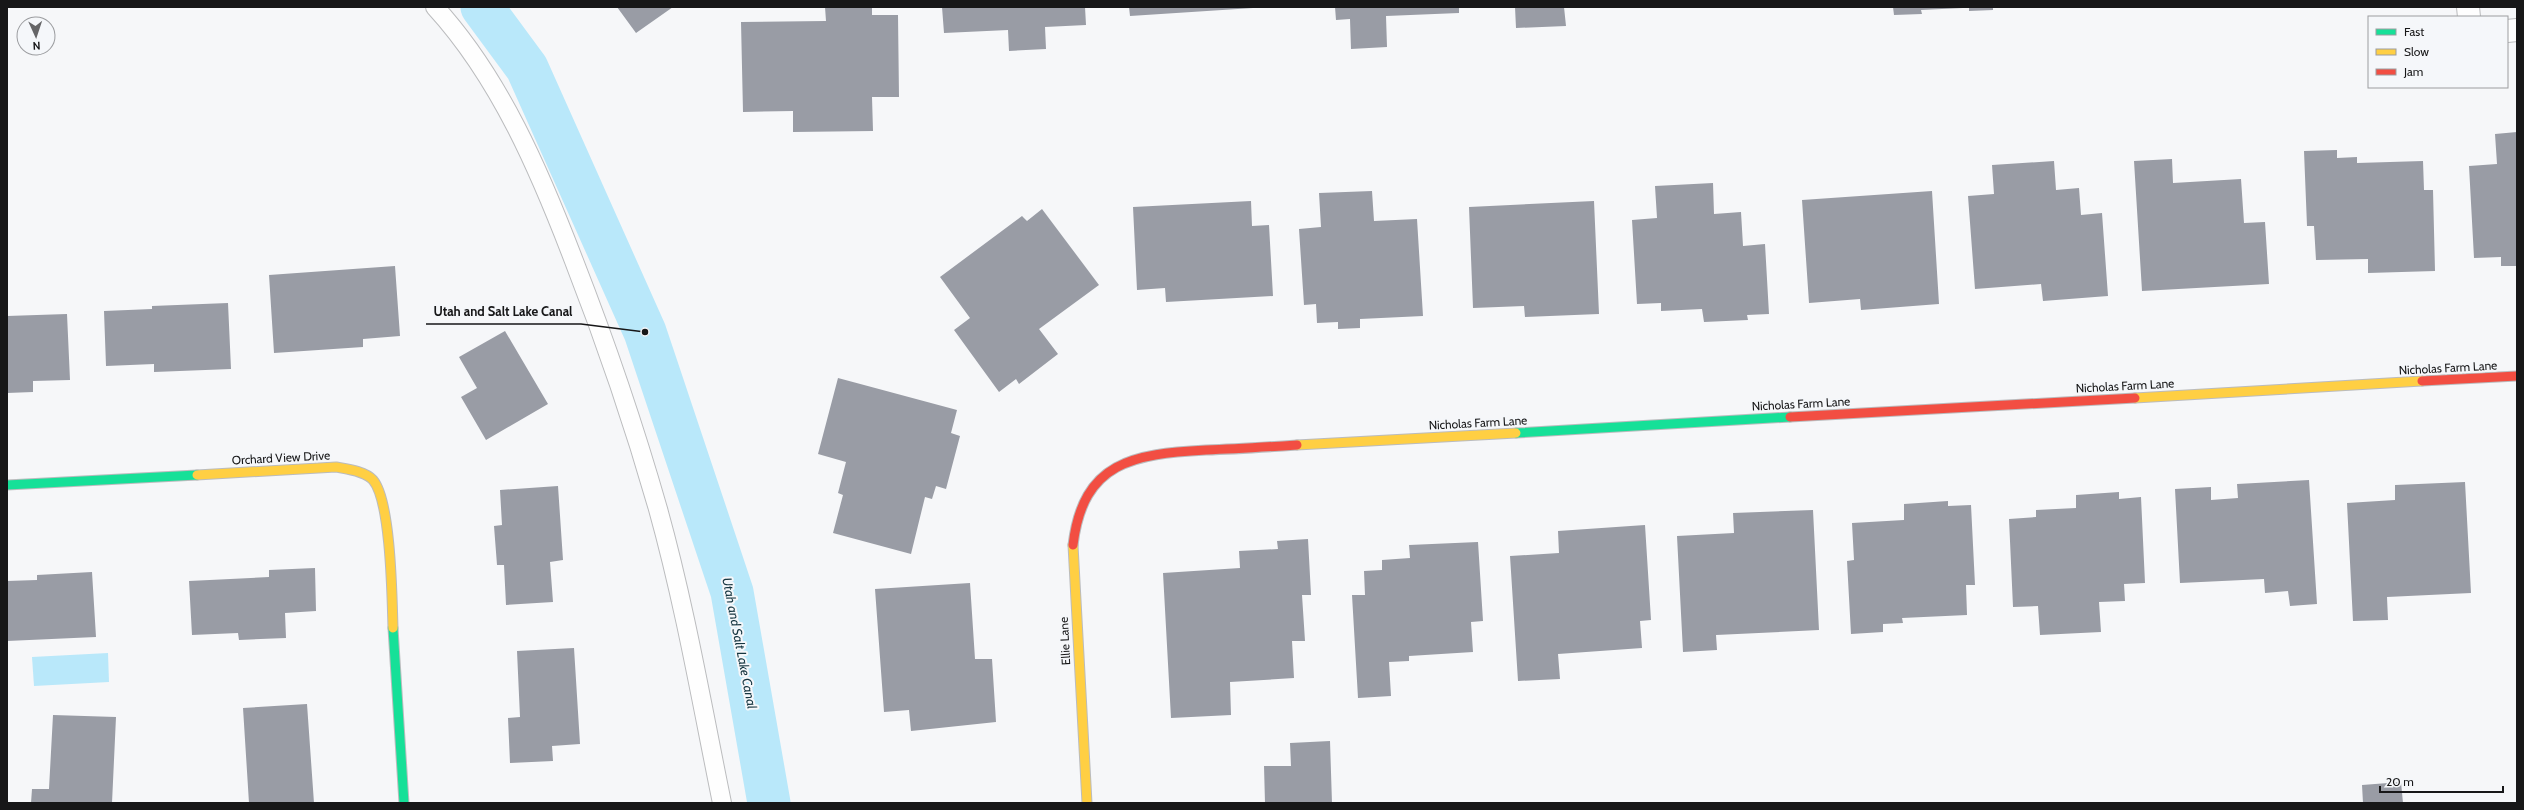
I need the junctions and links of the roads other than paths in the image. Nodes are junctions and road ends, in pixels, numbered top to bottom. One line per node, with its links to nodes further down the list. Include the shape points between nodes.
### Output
1 (434, 7): 6 (lane, via 453,27 500,98 548,193 605,341 658,510 684,613)
2 (2517, 376): 3 (street, Nicholas Farm Lane, via 1160,453 1136,457 1114,467)
3 (1095, 483): 7 (street, Ellie Lane, via 1082,504 1076,521 1072,551)
4 (7, 485): 5 (street, Orchard View Drive, via 336,466 356,471 373,480 384,507 388,536)
5 (404, 803)
6 (722, 803)
7 (1087, 803)

